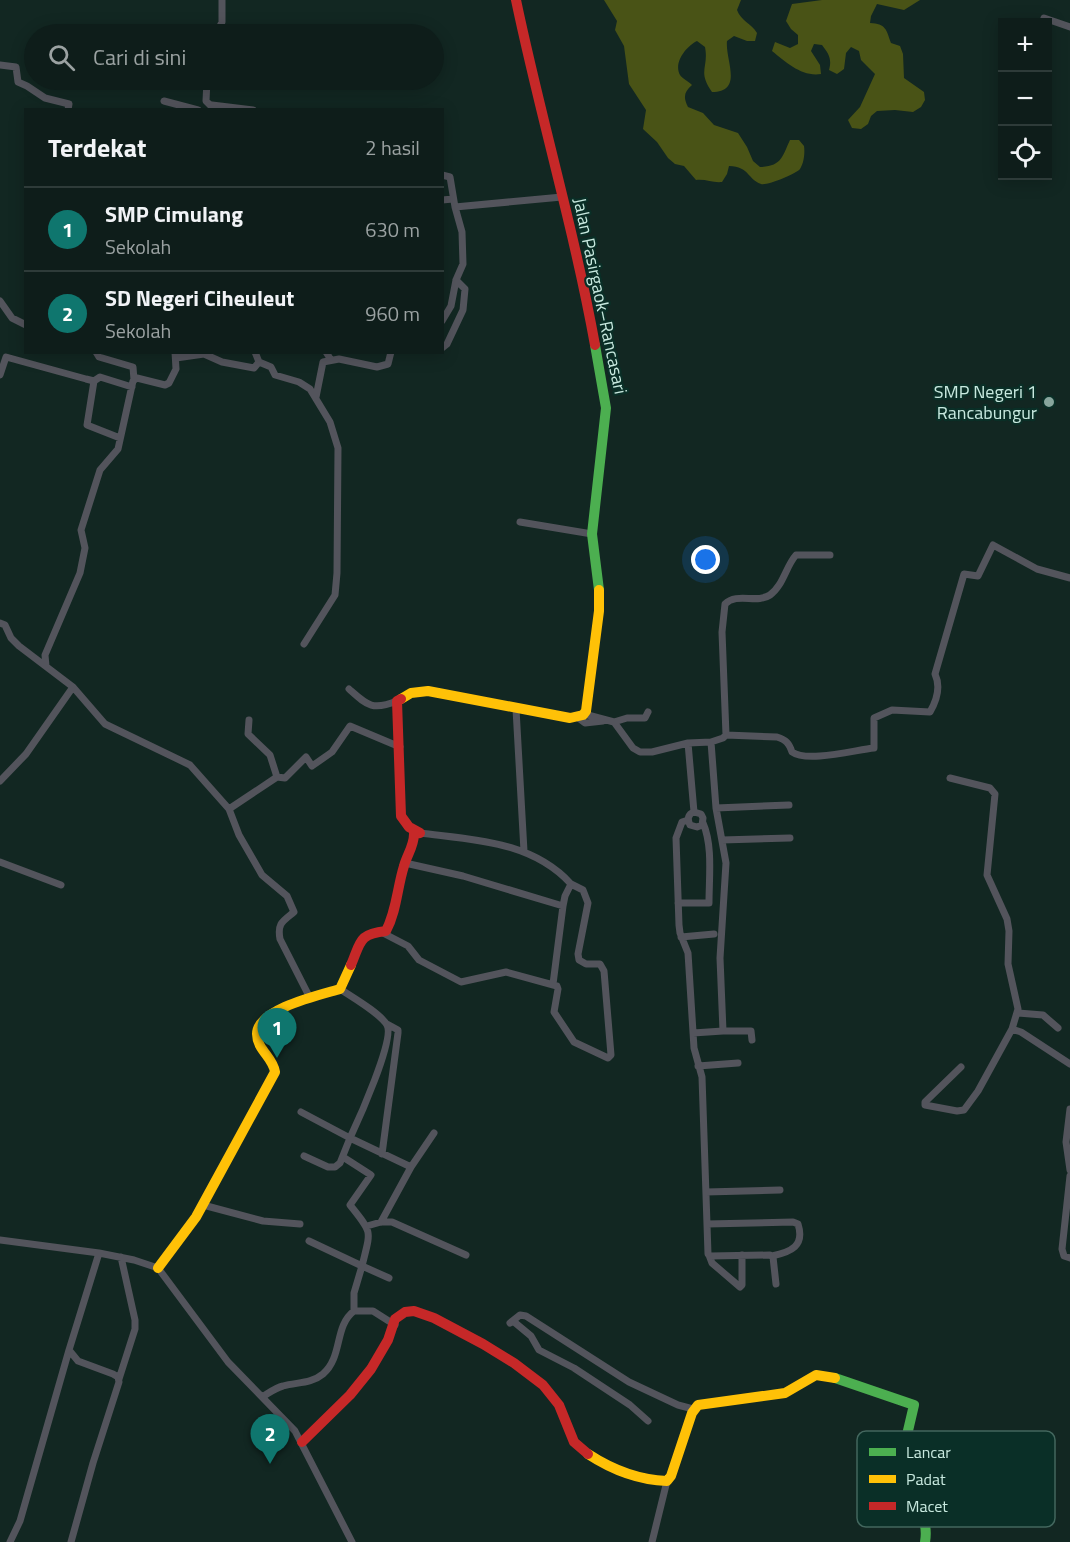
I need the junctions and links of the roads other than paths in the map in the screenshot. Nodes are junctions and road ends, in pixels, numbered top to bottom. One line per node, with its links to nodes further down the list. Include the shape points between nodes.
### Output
1 (222, 0): 4 (street)
2 (516, 0): 15 (street, Jalan Pasirgaok–Rancasari)
3 (1052, 21): 5 (street)
4 (221, 24)
5 (1070, 27)
6 (0, 65): 7 (street, via 16,67 18,82)
7 (24, 85)
8 (33, 90): 12 (street, via 45,98 69,104)
9 (207, 90): 11 (street, via 206,101)
10 (164, 101): 13 (street)
11 (214, 107)
12 (68, 108)
13 (190, 108)
14 (444, 176): 16 (street, via 450,177)
15 (562, 196): 18 (street); 38 (street, Jalan Pasirgaok–Rancasari, via 586,295 606,408)
16 (453, 199): 17 (street); 18 (street)
17 (444, 200)
18 (455, 207): 19 (street, via 462,232 463,264)
19 (456, 280): 21 (street, via 451,306); 23 (street, via 465,289 463,310)
20 (0, 301): 22 (street, via 12,318)
21 (444, 318)
22 (24, 324)
23 (444, 346)
24 (97, 354): 34 (street, via 133,367)
25 (256, 354): 31 (street)
26 (327, 354): 30 (street)
27 (390, 354): 30 (street, via 388,364 377,367)
28 (176, 355): 29 (street); 34 (street, via 176,369 167,384 137,378)
29 (214, 355): 31 (street, via 222,362 254,368)
30 (331, 360): 35 (street, via 323,362)
31 (259, 362): 35 (street, via 271,367 275,375 307,386)
32 (0, 375): 33 (street, via 6,357)
33 (94, 381): 34 (street, via 100,377); 36 (street, via 87,425)
34 (133, 383): 36 (street)
35 (316, 397): 42 (street, via 338,448 338,573 335,596)
36 (120, 438): 43 (street, via 117,451 102,467 86,513 81,530 86,548 80,573 45,655)
37 (520, 522): 38 (street)
38 (592, 534): 49 (street, Jalan Pasirgaok–Rancasari, via 599,610)
39 (830, 555): 52 (street, via 796,555 771,595 737,598 724,604)
40 (1070, 578): 52 (street, via 1037,569 993,545 978,576 964,574 935,674 937,700 930,712 892,710 874,718 874,748 799,756 792,752 788,742 777,738)
41 (0, 622): 43 (street, via 15,643)
42 (304, 644)
43 (46, 666): 44 (street)
44 (73, 687): 58 (street, via 26,754); 61 (street, via 108,727 190,765)
45 (349, 689): 46 (street, via 372,706)
46 (397, 701): 47 (street, via 411,693 428,691); 55 (street)
47 (516, 709): 49 (street, via 554,716); 68 (street)
48 (648, 712): 51 (street, via 645,718)
49 (581, 715): 51 (street)
50 (249, 720): 56 (street, via 248,734 270,755)
51 (611, 721): 54 (street, via 640,752)
52 (726, 735): 53 (street)
53 (711, 742): 54 (street); 60 (street)
54 (688, 743): 62 (street)
55 (400, 747): 56 (street, via 350,726 332,752 312,766 306,757 285,778); 65 (street, via 401,816)
56 (277, 777): 61 (street)
57 (950, 778): 81 (street, via 990,788 995,794 987,875 1007,919 1008,964)
58 (0, 781)
59 (789, 805): 60 (street)
60 (716, 808): 67 (street)
61 (230, 809): 80 (street, via 239,835 262,875 287,896 294,912 278,930)
62 (694, 812): 63 (street); 64 (street, via 701,814)
63 (688, 820): 64 (street, via 695,827); 73 (street, via 682,822 676,838)
64 (703, 823): 73 (street, via 707,832 709,903)
65 (420, 833): 68 (street); 70 (street, via 414,834)
66 (790, 838): 67 (street)
67 (723, 840): 85 (street)
68 (524, 851): 71 (street)
69 (0, 862): 72 (street)
70 (405, 863): 74 (street); 75 (street, via 393,917 387,930)
71 (572, 884): 74 (street); 78 (street, via 583,890 588,903 579,960 600,964 604,971 610,1057 573,1042 554,1012 558,987)
72 (61, 885)
73 (678, 903): 77 (street)
74 (563, 906): 78 (street)
75 (381, 932): 78 (street, via 408,946 419,960 461,982 506,972); 79 (street, via 364,936)
76 (714, 934): 77 (street)
77 (681, 937): 86 (street, via 689,959)
78 (553, 984)
79 (340, 989): 80 (street); 82 (street)
80 (310, 998): 104 (street, via 266,1017 257,1027 257,1041 274,1072)
81 (1018, 1013): 83 (street, via 1043,1014); 84 (street)
82 (387, 1024): 95 (street, via 389,1034 381,1064); 96 (street, via 398,1033)
83 (1058, 1028)
84 (1012, 1029): 89 (street); 91 (street, via 964,1110 925,1105)
85 (723, 1031): 86 (street); 87 (street, via 751,1032)
86 (693, 1033): 90 (street)
87 (752, 1040)
88 (738, 1063): 90 (street)
89 (1070, 1064)
90 (698, 1066): 103 (street, via 702,1077)
91 (962, 1067)
92 (1070, 1109): 100 (street, via 1066,1142)
93 (302, 1112): 95 (street)
94 (434, 1133): 99 (street)
95 (350, 1138): 96 (street); 98 (street)
96 (382, 1154): 99 (street)
97 (304, 1156): 98 (street, via 331,1168 339,1165)
98 (343, 1157): 108 (street, via 371,1175 350,1205)
99 (411, 1167): 105 (street)
100 (1070, 1170)
101 (1070, 1176): 117 (street, via 1062,1249 1064,1256)
102 (780, 1190): 103 (street)
103 (706, 1192): 107 (street)
104 (203, 1204): 106 (street, via 263,1221); 119 (street)
105 (381, 1222): 108 (street); 112 (street, via 397,1223)
106 (300, 1224)
107 (707, 1224): 113 (street); 115 (street, via 798,1224 796,1247)
108 (367, 1226): 118 (street, via 369,1240)
109 (0, 1240): 111 (street)
110 (309, 1241): 118 (street)
111 (99, 1253): 116 (street); 124 (street)
112 (466, 1255)
113 (709, 1255): 114 (street); 114 (street, via 712,1263 740,1287)
114 (742, 1255): 115 (street)
115 (772, 1256): 121 (street)
116 (121, 1257): 119 (street); 125 (street, via 135,1325)
117 (1070, 1258)
118 (362, 1266): 120 (street); 122 (street, via 354,1293)
119 (158, 1268): 126 (street, via 228,1362)
120 (388, 1278)
121 (776, 1284)
122 (354, 1311): 123 (street, via 373,1311); 126 (street, via 344,1323 334,1358 325,1373 315,1380 274,1388)
123 (395, 1325): 130 (street, via 365,1378); 131 (street, via 395,1319 403,1312 414,1310 470,1336 549,1392 561,1408 576,1445 617,1469)
124 (69, 1350): 125 (street, via 76,1360); 133 (street, via 20,1521)
125 (119, 1379): 134 (street)
126 (262, 1397): 130 (street)
127 (696, 1406): 128 (street, via 693,1409 678,1405 629,1382 533,1319 520,1315 512,1322 531,1336 539,1350 574,1368); 129 (street, via 785,1393 816,1375 914,1405); 131 (street)
128 (648, 1420)
129 (908, 1431)
130 (302, 1442): 135 (street)
131 (667, 1482): 136 (street)
132 (925, 1527): 137 (street)
133 (10, 1542)
134 (71, 1542)
135 (352, 1542)
136 (652, 1542)
137 (924, 1542)

